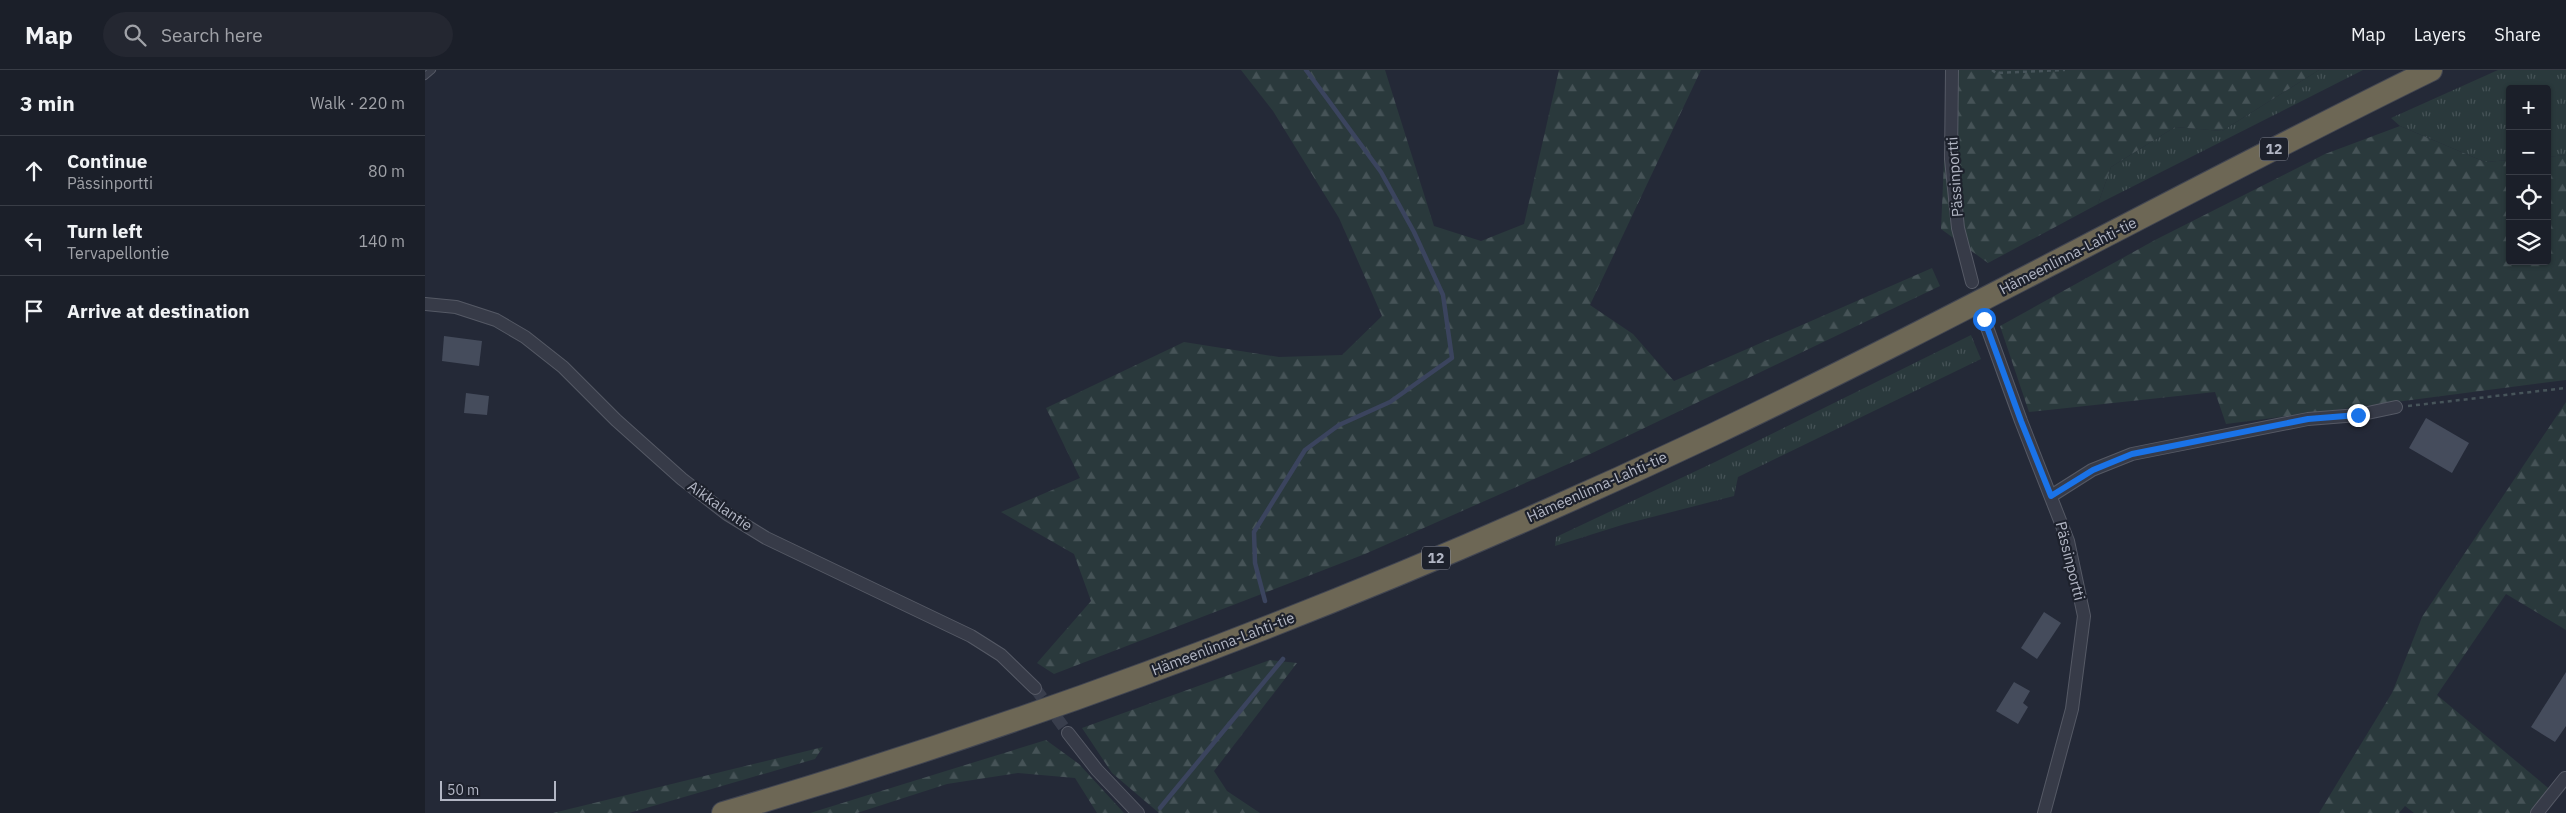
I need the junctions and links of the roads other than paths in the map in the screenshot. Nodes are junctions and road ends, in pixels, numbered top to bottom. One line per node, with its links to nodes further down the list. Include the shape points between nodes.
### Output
1 (432, 70): 4 (lane)
2 (1952, 70): 5 (street, Pässinportti, via 1951,159 1958,228)
3 (2431, 70): 13 (highway, Hämeenlinna-Lahti-tie / 12, via 1851,367 1708,437 1443,555 1144,675 1002,726)
4 (425, 76)
5 (1972, 282)
6 (425, 304): 10 (street, Aikkalantie, via 455,307 496,320 525,337 682,479 727,514 766,538 971,636 1001,655)
7 (1984, 319): 9 (street, Pässinportti)
8 (2396, 407): 9 (street, via 2358,415 2308,419 2132,454 2093,470)
9 (2051, 496): 15 (street, Pässinportti, via 2068,540 2084,616 2072,708)
10 (1035, 688)
11 (1068, 733): 14 (street, via 1097,770)
12 (2565, 778): 16 (street)
13 (723, 813)
14 (1138, 813)
15 (2044, 813)
16 (2537, 813)

